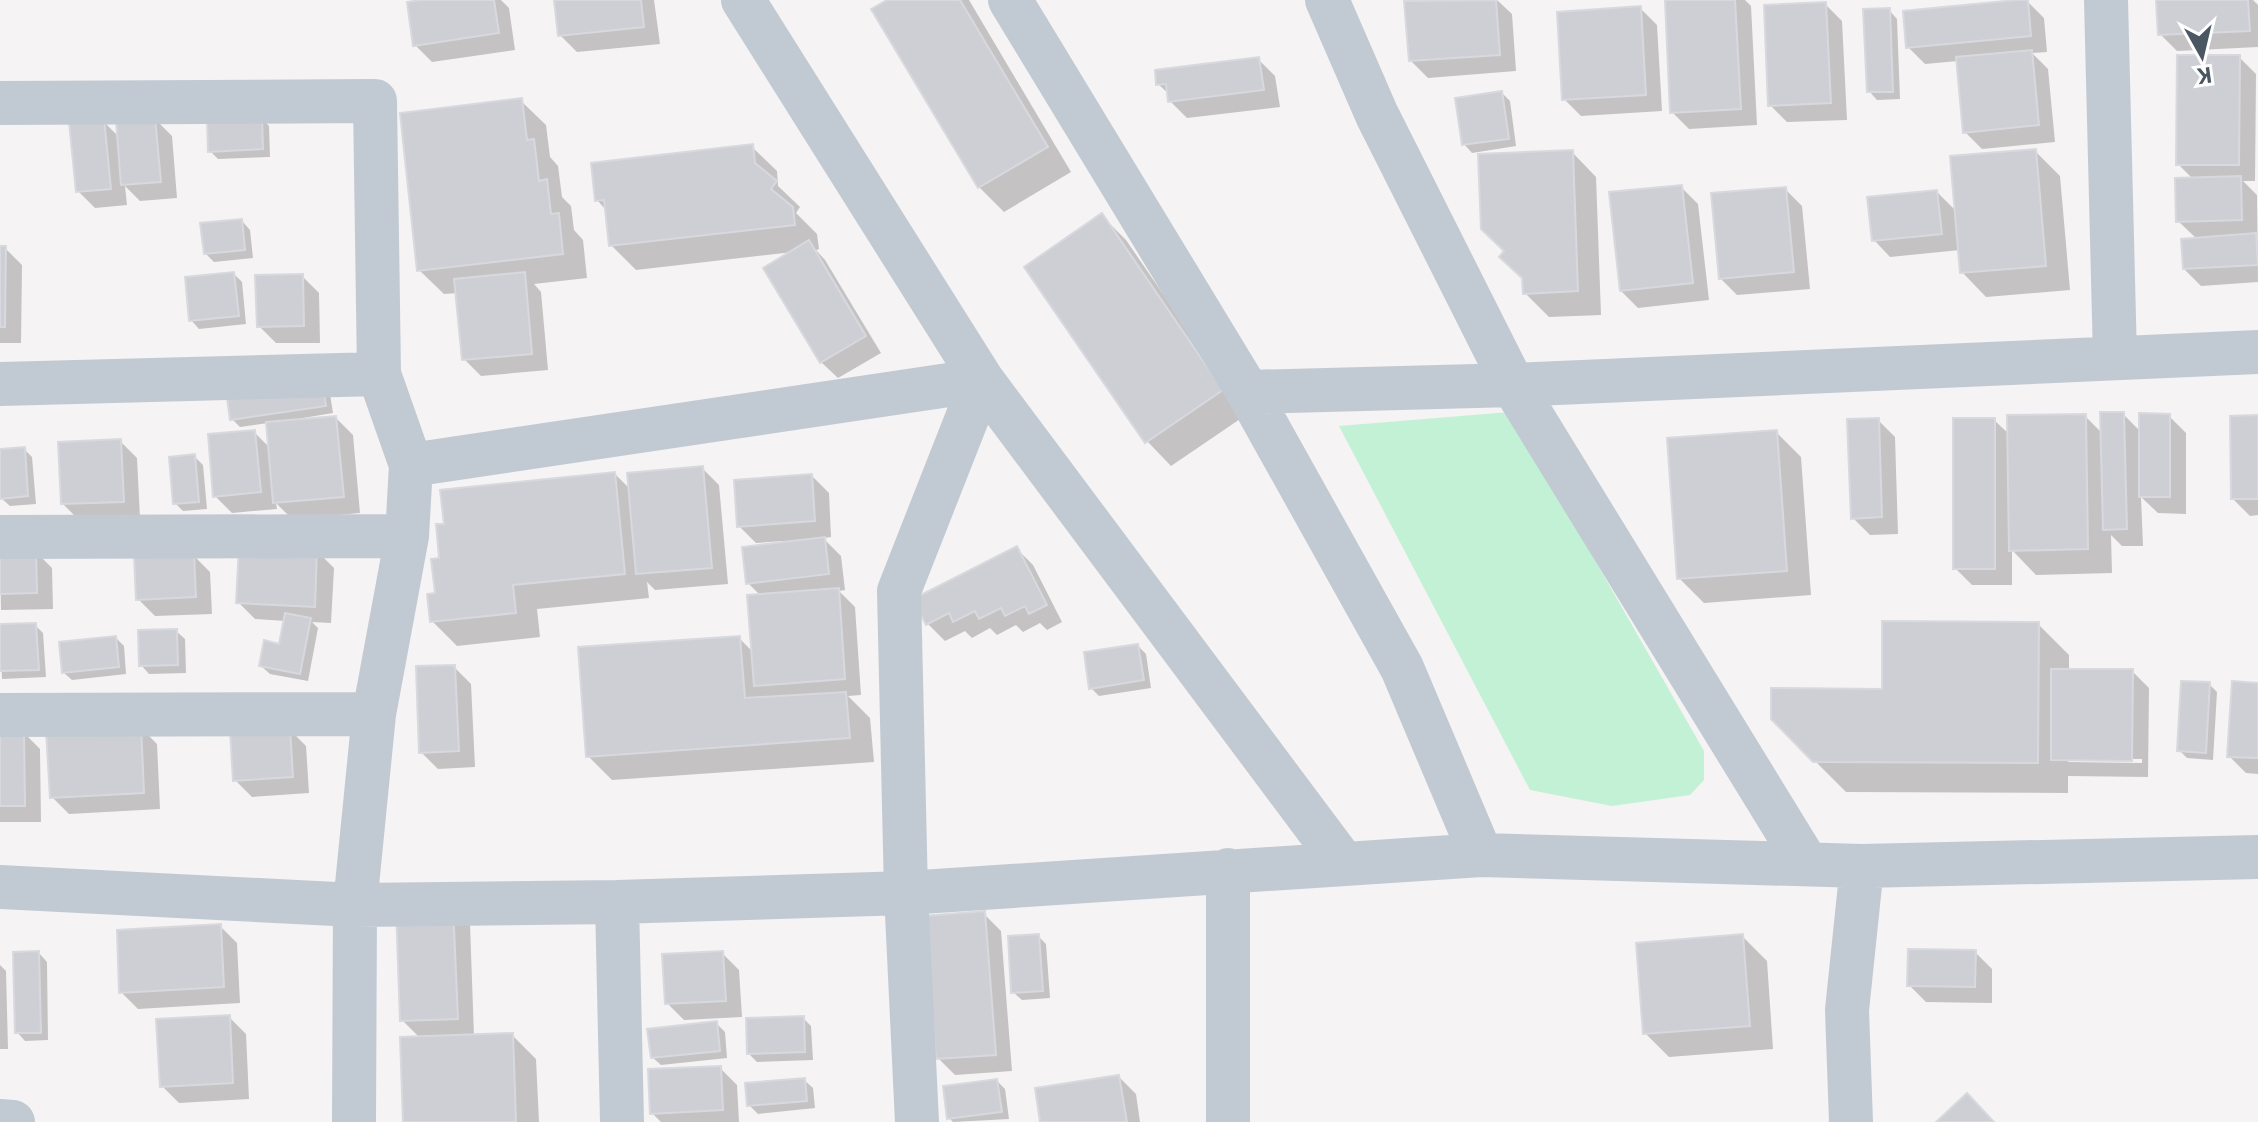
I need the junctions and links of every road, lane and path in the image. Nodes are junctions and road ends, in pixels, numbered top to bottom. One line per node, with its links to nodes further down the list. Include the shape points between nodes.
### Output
1 (743, 0): 9 (street)
2 (1010, 0): 12 (street)
3 (1327, 0): 11 (street, via 1377,115)
4 (2106, 0): 7 (street)
5 (0, 103): 8 (street, via 375,101)
6 (2258, 352): 7 (street)
7 (2115, 358): 11 (street)
8 (379, 374): 10 (street); 13 (street)
9 (982, 380): 13 (street); 20 (street); 25 (street, via 899,591)
10 (0, 384)
11 (1513, 385): 12 (street); 21 (street)
12 (1248, 392): 18 (street, via 1402,668)
13 (411, 465): 14 (street)
14 (407, 536): 15 (street); 16 (street)
15 (0, 537)
16 (374, 714): 17 (street); 27 (street)
17 (0, 715)
18 (1481, 855): 20 (street); 21 (street)
19 (2258, 857): 22 (street)
20 (1343, 863): 23 (street)
21 (1807, 864): 22 (street)
22 (1862, 866): 34 (street, via 1847,1010)
23 (1228, 870): 25 (street); 33 (street)
24 (0, 887): 27 (street)
25 (906, 893): 26 (street); 32 (street)
26 (617, 902): 27 (street); 31 (street)
27 (355, 905): 30 (street)
28 (0, 1121): 29 (street)
29 (13, 1122)
30 (354, 1122)
31 (622, 1122)
32 (917, 1122)
33 (1228, 1122)
34 (1851, 1122)

